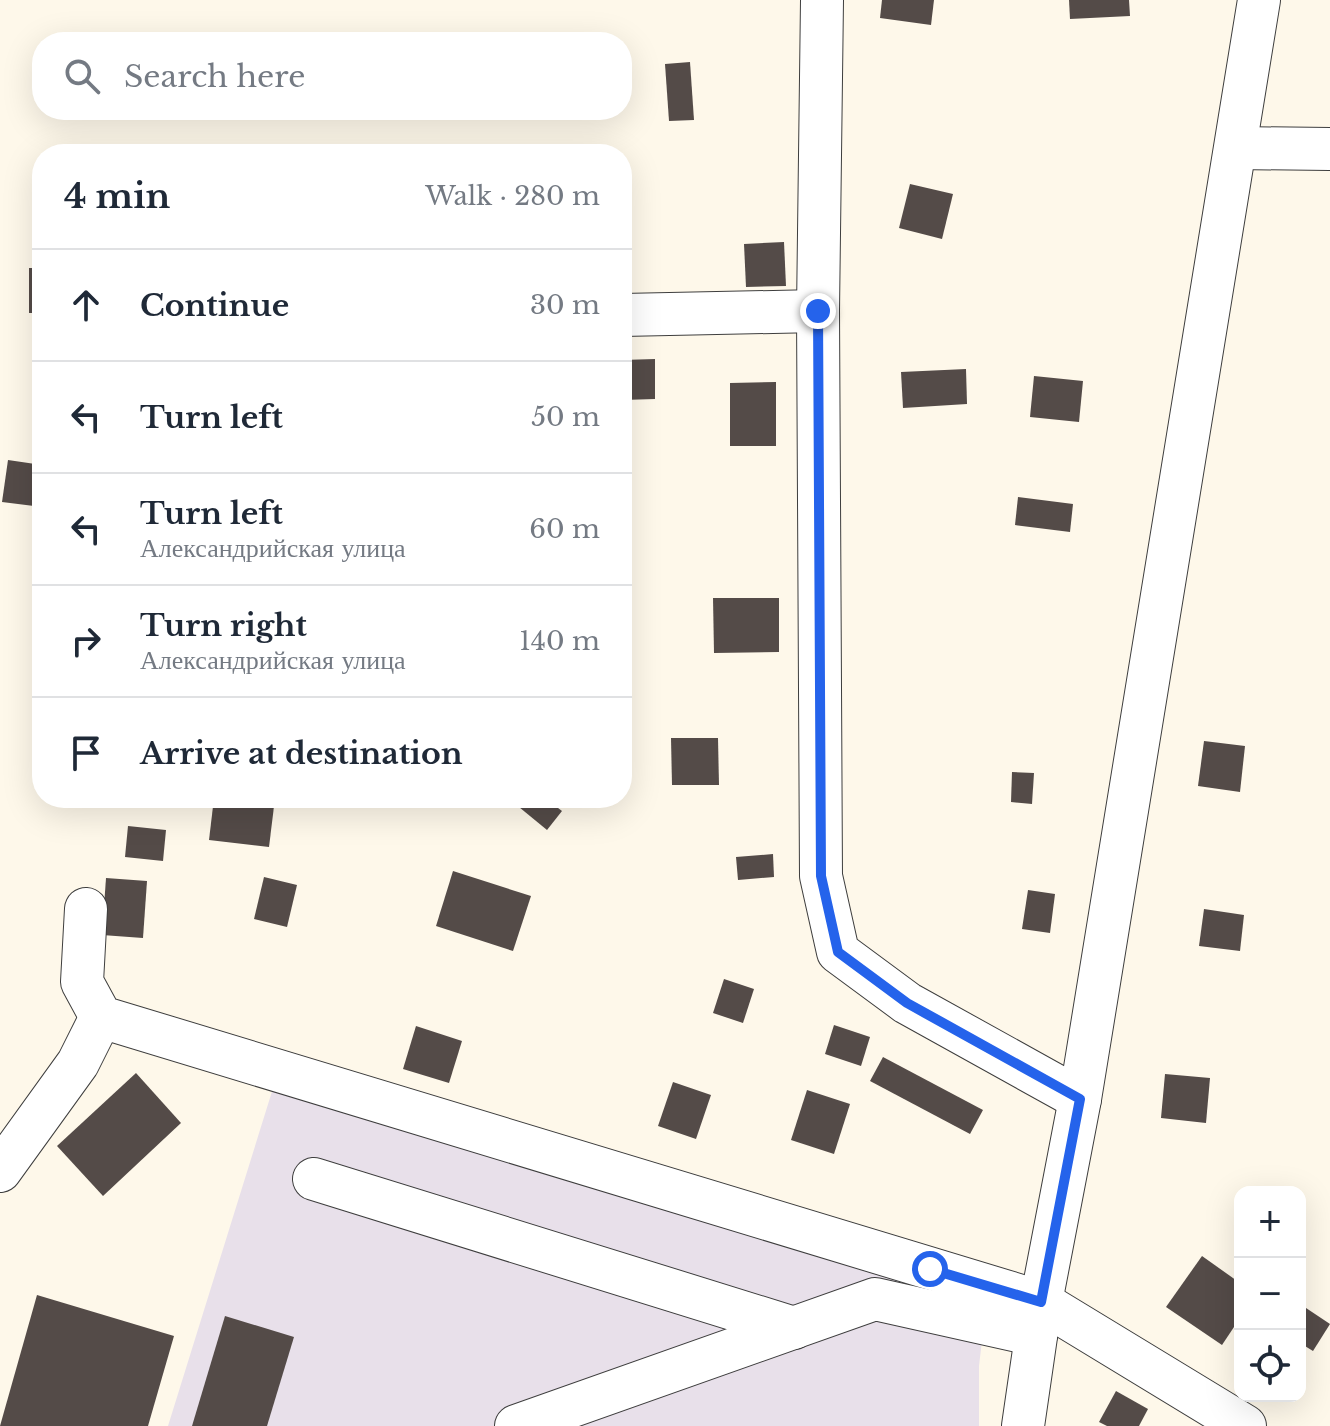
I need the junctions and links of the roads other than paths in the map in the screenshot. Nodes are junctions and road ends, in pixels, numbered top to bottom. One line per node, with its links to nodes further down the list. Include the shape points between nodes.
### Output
1 (822, 0): 5 (street)
2 (1259, 0): 3 (street)
3 (1236, 148): 4 (street); 9 (street)
4 (1330, 149)
5 (818, 311): 6 (street); 9 (street, via 821,876 838,952 907,1003)
6 (632, 315)
7 (86, 909): 8 (street, via 82,982)
8 (101, 1017): 10 (street, via 78,1063); 12 (street)
9 (1080, 1099): 12 (street)
10 (0, 1171)
11 (314, 1179): 13 (street)
12 (1038, 1318): 13 (street, via 875,1299); 15 (street); 16 (street)
13 (794, 1328): 14 (street)
14 (516, 1426)
15 (1023, 1426)
16 (1245, 1426)

